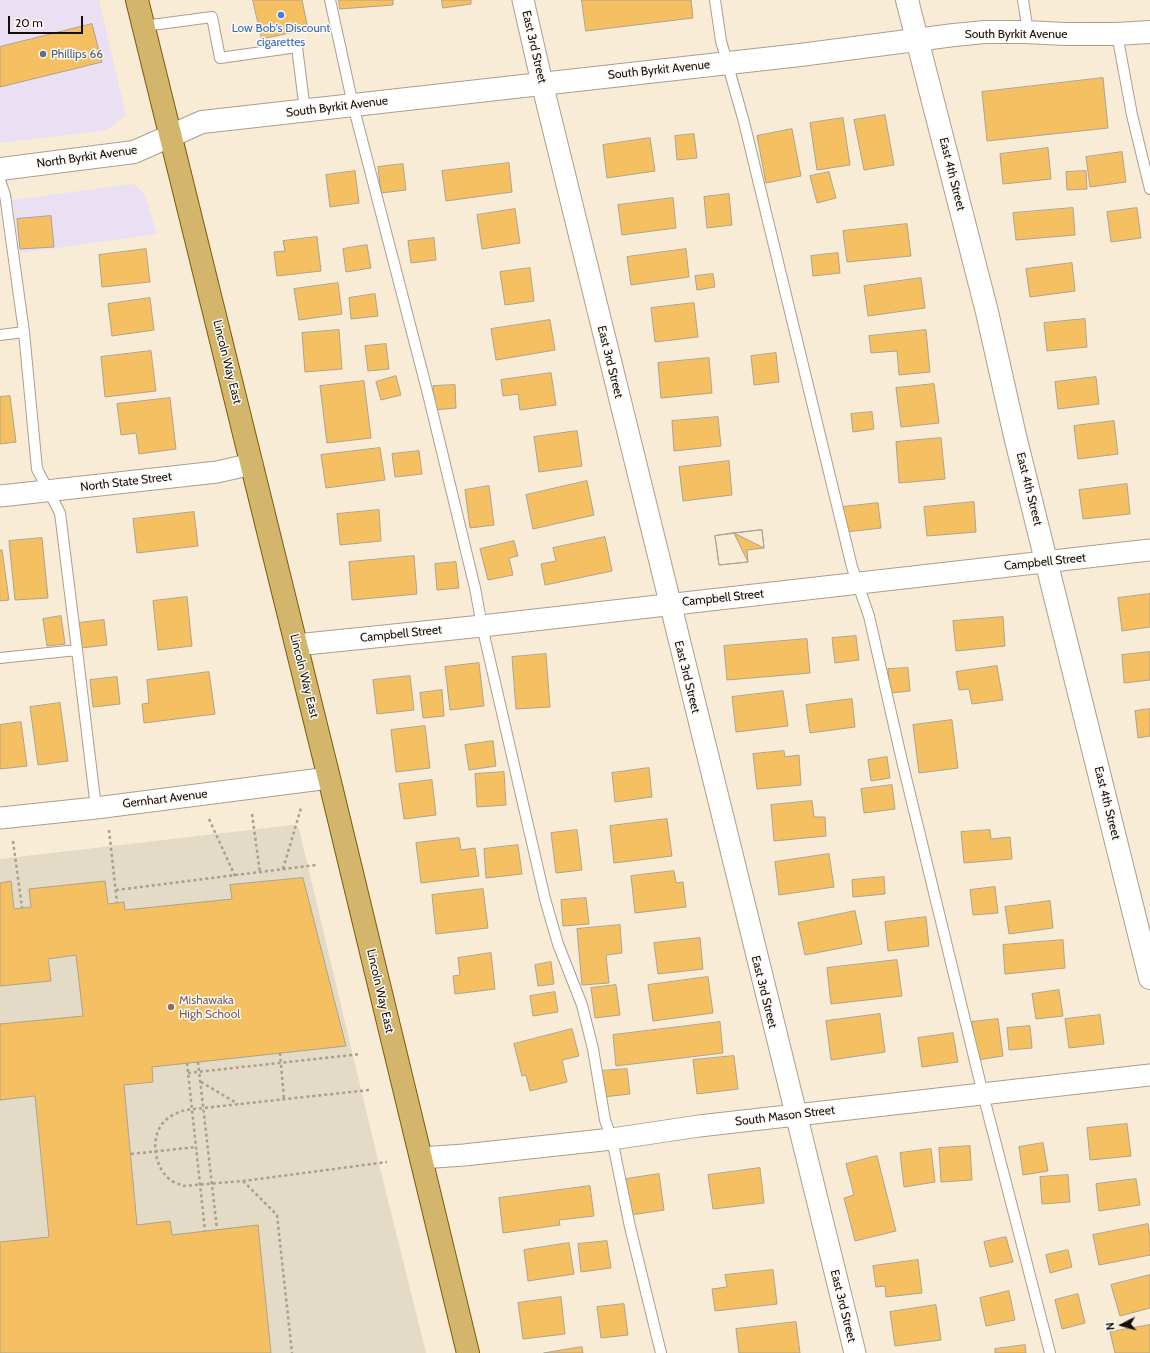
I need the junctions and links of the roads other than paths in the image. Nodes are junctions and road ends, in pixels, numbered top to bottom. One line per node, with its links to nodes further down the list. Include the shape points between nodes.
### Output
1 (137, 0): 7 (main road, Lincoln Way East)
2 (330, 0): 14 (lane)
3 (523, 0): 13 (street, East 3rd Street)
4 (715, 0): 12 (lane)
5 (907, 0): 11 (street, East 4th Street)
6 (1023, 0): 8 (lane)
7 (144, 26): 15 (lane, via 212,17 220,58 297,47); 16 (main road, Lincoln Way East)
8 (1028, 32): 10 (street, South Byrkit Avenue); 11 (street, South Byrkit Avenue, via 985,32)
9 (1150, 32): 10 (street, South Byrkit Avenue)
10 (1117, 34): 19 (lane, via 1132,115)
11 (917, 40): 12 (street, South Byrkit Avenue); 26 (street, East 4th Street)
12 (727, 63): 13 (street, South Byrkit Avenue); 27 (lane, via 744,122)
13 (542, 84): 14 (street, South Byrkit Avenue); 28 (street, East 3rd Street)
14 (353, 105): 15 (street, South Byrkit Avenue); 29 (lane, via 428,394)
15 (305, 111): 16 (street, South Byrkit Avenue, via 202,122)
16 (171, 136): 17 (street, North Byrkit Avenue, via 134,152); 22 (main road, Lincoln Way East)
17 (0, 169)
18 (0, 180): 20 (lane)
19 (1150, 189)
20 (24, 332): 21 (lane); 23 (lane, via 37,470)
21 (0, 334)
22 (252, 464): 23 (street, North State Street, via 217,472); 30 (main road, Lincoln Way East)
23 (49, 491): 24 (street, North State Street); 31 (lane, via 60,513)
24 (0, 496)
25 (1150, 550): 26 (street, Campbell Street)
26 (1048, 562): 27 (street, Campbell Street); 36 (street, East 4th Street)
27 (858, 583): 28 (street, Campbell Street); 38 (lane, via 869,616)
28 (669, 604): 29 (street, Campbell Street); 39 (street, East 3rd Street)
29 (482, 626): 30 (street, Campbell Street); 40 (lane, via 546,900 558,944 582,1005 593,1049 604,1120)
30 (296, 645): 33 (main road, Lincoln Way East)
31 (77, 650): 32 (lane); 34 (lane)
32 (0, 658)
33 (329, 778): 34 (street, Gernhart Avenue); 41 (main road, Lincoln Way East)
34 (96, 808): 35 (street, Gernhart Avenue)
35 (0, 818)
36 (1150, 978)
37 (1150, 1075): 38 (street, South Mason Street)
38 (983, 1094): 39 (street, South Mason Street); 45 (lane)
39 (795, 1114): 40 (street, South Mason Street); 44 (street, East 3rd Street)
40 (612, 1139): 41 (street, South Mason Street); 43 (lane, via 630,1227)
41 (421, 1158): 42 (main road, Lincoln Way East)
42 (468, 1353)
43 (661, 1353)
44 (855, 1353)
45 (1050, 1353)

